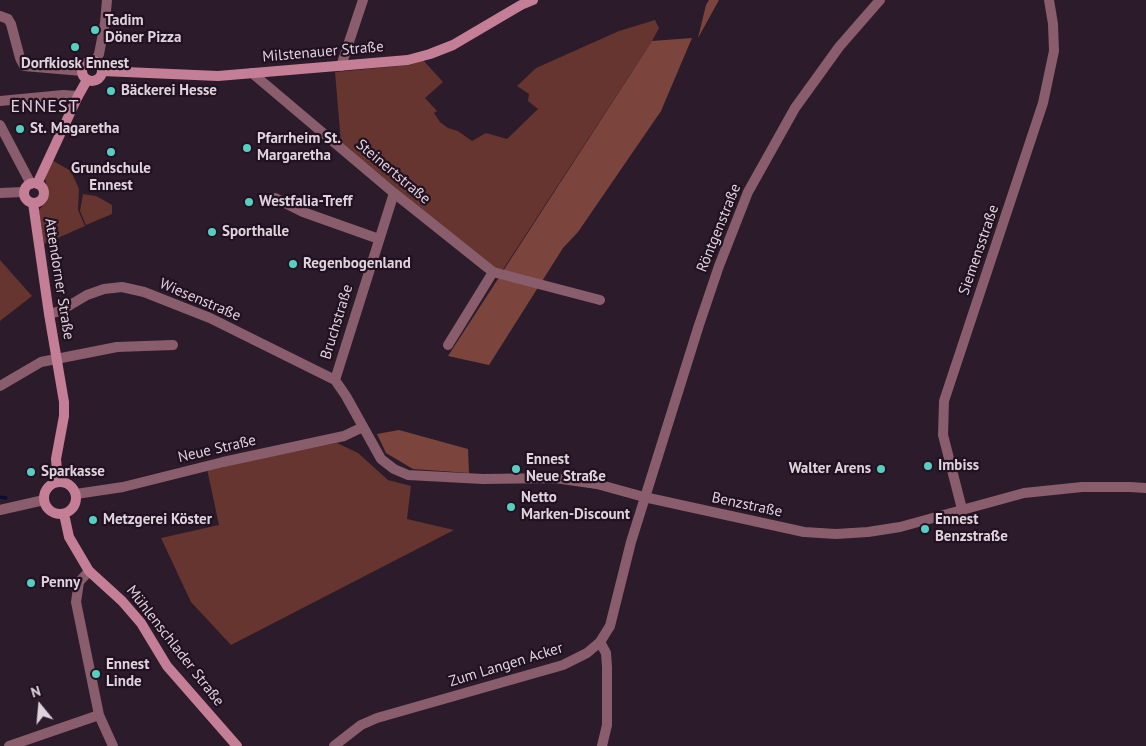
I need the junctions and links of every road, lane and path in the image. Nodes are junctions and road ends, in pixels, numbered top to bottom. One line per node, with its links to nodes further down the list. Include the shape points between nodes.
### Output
1 (107, 0): 8 (street)
2 (363, 0): 7 (street)
3 (533, 0): 7 (street, Milstenauer Straße, via 430,54 408,60)
4 (880, 0): 32 (street, Röntgenstraße, via 839,47 795,108 748,192 718,266)
5 (1049, 0): 34 (street, Siemensstraße, via 1054,51 1043,103 944,400 943,435)
6 (0, 16): 10 (street, via 11,24 24,66)
7 (341, 66): 9 (street, Milstenauer Straße)
8 (98, 67): 9 (street, Milstenauer Straße, via 218,76); 10 (street, via 86,63); 10 (street, via 99,78 91,81)
9 (252, 73): 16 (street, Steinertstraße)
10 (85, 76): 11 (street)
11 (78, 96): 12 (street); 14 (street)
12 (0, 100)
13 (0, 125): 14 (street)
14 (31, 187): 15 (street); 18 (street, Attendorner Straße, via 25,197); 18 (street, Attendorner Straße, via 43,189 44,196)
15 (0, 193)
16 (394, 193): 19 (street, Bruchstraße); 20 (street, Steinertstraße)
17 (275, 198): 19 (street, via 303,212)
18 (33, 203): 22 (street, Attendorner Straße)
19 (379, 239): 26 (street, Bruchstraße)
20 (493, 272): 21 (street, Steinertstraße); 24 (street)
21 (600, 300)
22 (49, 314): 25 (street, Attendorner Straße); 26 (street, Wiesenstraße, via 87,294 104,289 129,288 210,318)
23 (173, 345): 25 (street, Attendorner Straße, via 117,348)
24 (448, 345)
25 (56, 358): 27 (street, via 41,362); 29 (street, Attendorner Straße, via 64,402 56,459)
26 (335, 380): 28 (street, Bruchstraße)
27 (0, 386)
28 (363, 426): 31 (street, Neue Straße, via 344,436 122,487); 32 (street, Benzstraße, via 381,458 408,475 555,478 597,484)
29 (58, 482): 31 (street, via 71,485); 33 (street, via 48,488)
30 (1146, 488): 34 (street, Benzstraße, via 1082,487 1024,493)
31 (76, 494): 36 (street, via 74,506)
32 (644, 497): 34 (street, Benzstraße, via 806,533 868,532 928,520); 38 (street, Zum Langen Acker, via 610,626)
33 (44, 500): 35 (street); 36 (street, via 52,512)
34 (962, 509)
35 (0, 510)
36 (64, 514): 37 (street, Mühlenschlader Straße, via 69,537)
37 (89, 571): 39 (street, via 79,582 76,602); 42 (street, Mühlenschlader Straße, via 141,623 168,666)
38 (600, 642): 43 (street, Zum Langen Acker, via 563,665 377,718 361,725); 44 (street, via 608,667 607,726)
39 (100, 715): 40 (street); 41 (street)
40 (9, 746)
41 (113, 746)
42 (237, 746)
43 (334, 746)
44 (602, 746)

